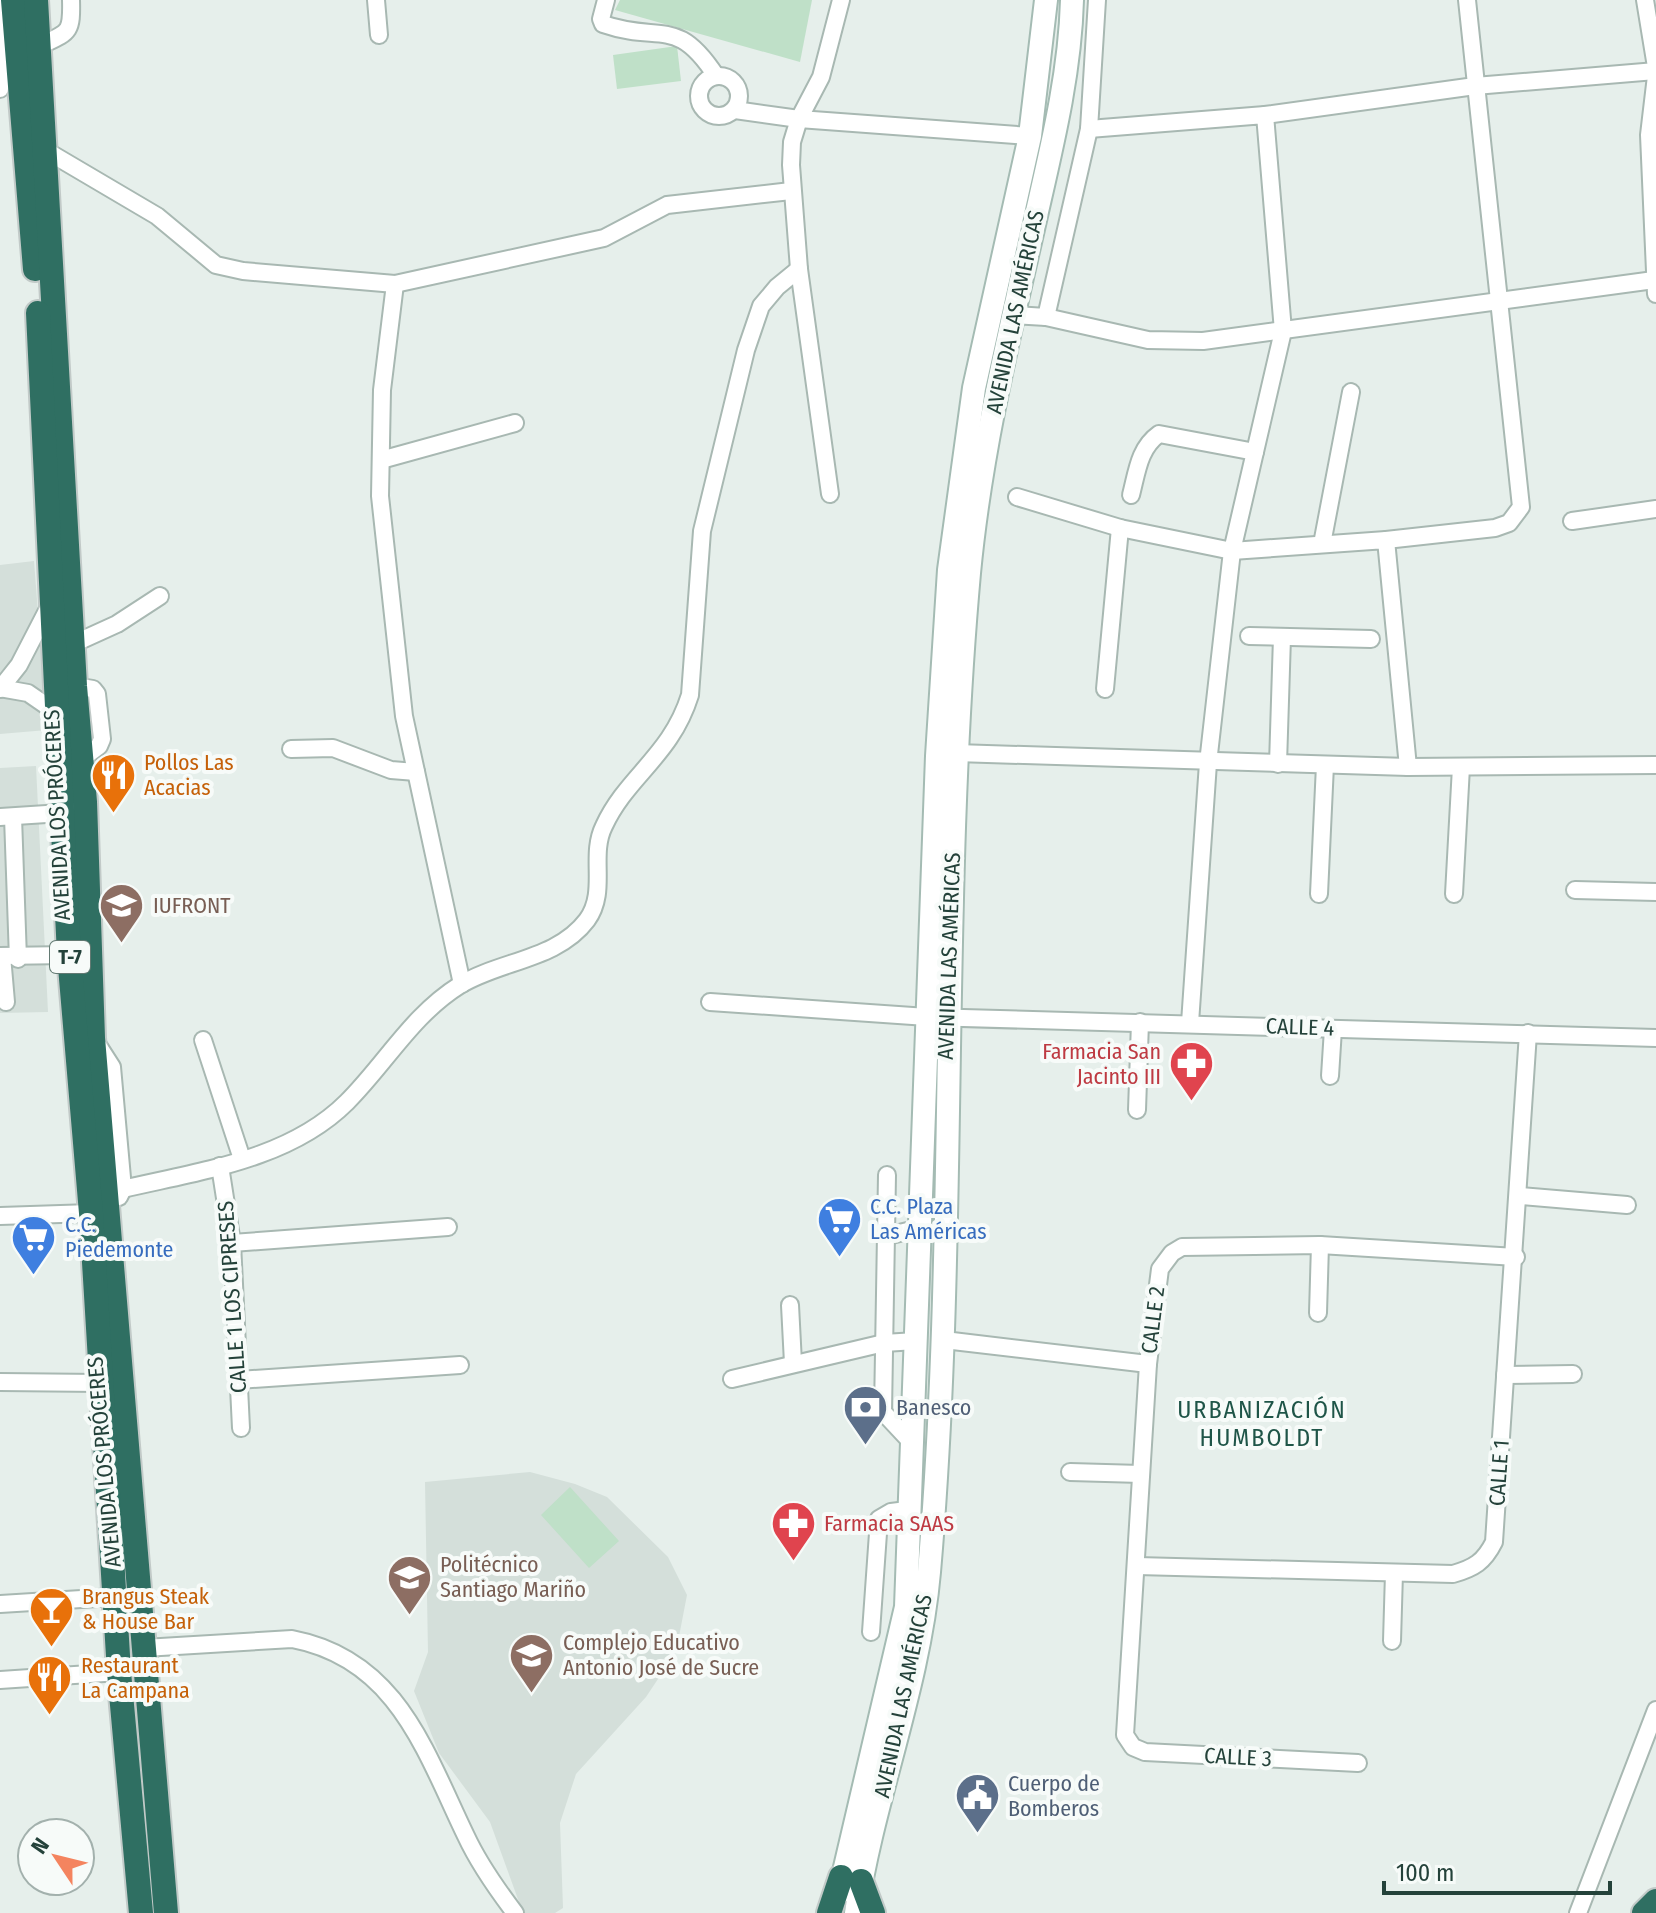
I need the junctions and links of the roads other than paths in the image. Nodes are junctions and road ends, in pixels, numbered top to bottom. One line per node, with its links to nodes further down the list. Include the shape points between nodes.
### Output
1 (13, 0): 47 (highway, AVENIDA LOS PRÓCERES / T-7, via 34,248)
2 (36, 0): 14 (highway, AVENIDA LOS PRÓCERES / T-7)
3 (71, 0): 14 (street, via 68,33)
4 (376, 0): 13 (street)
5 (606, 0): 16 (street, via 603,24 682,37 699,50)
6 (841, 0): 21 (street, via 821,77)
7 (1046, 0): 23 (street, AVENIDA LAS AMÉRICAS)
8 (1072, 0): 30 (street, AVENIDA LAS AMÉRICAS, via 1053,140)
9 (1097, 0): 22 (street)
10 (1467, 0): 17 (street)
11 (1645, 0): 15 (street)
12 (0, 4): 18 (street)
13 (379, 35)
14 (39, 46): 24 (highway, AVENIDA LOS PRÓCERES / T-7)
15 (1656, 72): 17 (street); 28 (street, via 1649,135)
16 (716, 76): 19 (street, via 730,79 738,90); 19 (street, via 701,89 704,109 722,116)
17 (1475, 86): 20 (street); 29 (street)
18 (0, 89)
19 (735, 110): 21 (street)
20 (1265, 115): 22 (street); 32 (street)
21 (799, 119): 23 (street); 25 (street, via 792,142)
22 (1089, 129): 31 (street)
23 (1030, 136): 78 (street, AVENIDA LAS AMÉRICAS, via 974,388 949,570 937,756)
24 (45, 150): 27 (street, via 157,216 216,265); 51 (highway, AVENIDA LOS PRÓCERES / T-7)
25 (791, 191): 26 (street); 27 (street, via 667,205 604,238)
26 (799, 269): 37 (street); 75 (street, via 761,306 746,350 702,531 690,695 682,720 603,826 599,895 589,918 566,942)
27 (395, 284): 36 (street, via 382,390)
28 (1655, 287): 29 (street)
29 (1501, 299): 32 (street); 43 (street, via 1521,507 1509,523 1495,528)
30 (1014, 315): 31 (street); 58 (street, AVENIDA LAS AMÉRICAS, via 986,451 970,568)
31 (1046, 317): 32 (street, via 1148,340 1203,341)
32 (1283, 331): 35 (street)
33 (1351, 392): 44 (street)
34 (515, 423): 36 (street)
35 (1255, 452): 38 (street, via 1159,434 1142,453); 45 (street)
36 (381, 460): 65 (street, via 380,496 404,716)
37 (830, 494)
38 (1131, 495)
39 (1017, 497): 42 (street)
40 (1656, 509): 41 (street)
41 (1572, 521)
42 (1120, 528): 45 (street); 54 (street)
43 (1386, 540): 44 (street); 63 (street)
44 (1322, 544): 45 (street)
45 (1232, 551): 59 (street)
46 (160, 596): 51 (street)
47 (53, 601): 52 (street); 56 (highway, AVENIDA LOS PRÓCERES / T-7)
48 (1249, 636): 49 (street)
49 (1282, 637): 50 (street); 60 (street)
50 (1371, 639)
51 (73, 644): 83 (highway, AVENIDA LOS PRÓCERES / T-7, via 83,758)
52 (29, 647): 53 (street); 55 (street)
53 (0, 688): 55 (street)
54 (1105, 689)
55 (28, 693): 56 (street)
56 (57, 713): 66 (highway, AVENIDA LOS PRÓCERES / T-7)
57 (291, 749): 65 (street, via 333,748 391,770)
58 (956, 753): 59 (street); 78 (street, AVENIDA LAS AMÉRICAS)
59 (1208, 763): 60 (street); 80 (street)
60 (1278, 764): 61 (street)
61 (1325, 765): 63 (street); 71 (street)
62 (1656, 765): 64 (street)
63 (1408, 767): 64 (street)
64 (1461, 767): 72 (street)
65 (416, 772): 75 (street)
66 (62, 813): 67 (street); 73 (highway, AVENIDA LOS PRÓCERES / T-7)
67 (7, 817): 68 (street)
68 (6, 858): 74 (street)
69 (1575, 890): 70 (street)
70 (1656, 892)
71 (1319, 894)
72 (1454, 894)
73 (69, 955): 74 (street); 94 (highway, AVENIDA LOS PRÓCERES / T-7)
74 (7, 957): 76 (street)
75 (462, 984): 88 (street, via 420,1016 323,1124)
76 (6, 1002)
77 (710, 1002): 78 (street, CALLE 4)
78 (937, 1016): 79 (street, CALLE 4); 97 (street, AVENIDA LAS AMÉRICAS); 104 (street, AVENIDA LAS AMÉRICAS)
79 (1140, 1022): 80 (street, CALLE 4); 87 (street)
80 (1190, 1023): 81 (street, CALLE 4)
81 (1333, 1029): 82 (street, CALLE 4); 86 (street)
82 (1528, 1033): 84 (street, CALLE 4); 92 (street, CALLE 1)
83 (93, 1038): 91 (street, via 112,1067); 94 (highway, AVENIDA LOS PRÓCERES / T-7)
84 (1655, 1038)
85 (203, 1040): 88 (street)
86 (1330, 1076)
87 (1137, 1110)
88 (242, 1159): 89 (street)
89 (220, 1166): 91 (street); 99 (street, CALLE 1 LOS CIPRESES)
90 (887, 1175): 98 (street)
91 (123, 1189): 94 (street)
92 (1520, 1196): 93 (street); 101 (street, CALLE 1)
93 (1627, 1205)
94 (100, 1213): 95 (street); 115 (highway, AVENIDA LOS PRÓCERES / T-7); 127 (highway, AVENIDA LOS PRÓCERES / T-7)
95 (0, 1216)
96 (448, 1227): 99 (street)
97 (920, 1228): 98 (street); 105 (street, AVENIDA LAS AMÉRICAS)
98 (887, 1236): 106 (street)
99 (232, 1243): 113 (street, CALLE 1 LOS CIPRESES)
100 (1320, 1245): 101 (street, CALLE 2); 103 (street); 108 (street, CALLE 2, via 1182,1247 1172,1253 1160,1269)
101 (1516, 1257): 111 (street, CALLE 1)
102 (790, 1305): 107 (street)
103 (1318, 1313)
104 (944, 1340): 108 (street); 134 (street, AVENIDA LAS AMÉRICAS, via 922,1628)
105 (916, 1341): 106 (street); 117 (street, AVENIDA LAS AMÉRICAS)
106 (884, 1343): 107 (street); 117 (street, via 883,1412)
107 (793, 1363): 112 (street)
108 (1148, 1364): 119 (street, CALLE 2)
109 (460, 1365): 113 (street)
110 (1573, 1374): 111 (street)
111 (1505, 1375): 122 (street, CALLE 1, via 1494,1542 1485,1559 1453,1574)
112 (732, 1379)
113 (239, 1380): 116 (street, CALLE 1 LOS CIPRESES)
114 (0, 1382): 115 (street)
115 (101, 1383): 123 (highway, AVENIDA LOS PRÓCERES / T-7)
116 (241, 1428)
117 (912, 1443): 120 (street, AVENIDA LAS AMÉRICAS)
118 (1070, 1472): 119 (street)
119 (1141, 1474): 121 (street, CALLE 2)
120 (907, 1510): 125 (street, via 879,1519); 134 (street, AVENIDA LAS AMÉRICAS, via 906,1607)
121 (1137, 1566): 122 (street, CALLE 1); 131 (street, CALLE 2)
122 (1394, 1573): 126 (street)
123 (114, 1597): 124 (street); 128 (highway, AVENIDA LOS PRÓCERES / T-7)
124 (0, 1604)
125 (871, 1632)
126 (1392, 1641)
127 (144, 1648): 133 (highway, AVENIDA LOS PRÓCERES / T-7); 139 (street, via 292,1639 316,1643 356,1665 396,1701 418,1732 467,1837)
128 (119, 1672): 129 (street); 136 (highway, AVENIDA LOS PRÓCERES / T-7)
129 (0, 1680)
130 (1656, 1710): 144 (street)
131 (1125, 1735): 132 (street, CALLE 3, via 1145,1752)
132 (1358, 1763)
133 (163, 1877): 137 (highway, AVENIDA LOS PRÓCERES / T-7); 138 (highway)
134 (851, 1879): 140 (highway); 141 (street); 142 (street, AVENIDA LAS AMÉRICAS); 143 (highway)
135 (1656, 1901): 145 (highway)
136 (141, 1913)
137 (166, 1913)
138 (174, 1913)
139 (515, 1913)
140 (829, 1913)
141 (835, 1913)
142 (856, 1913)
143 (873, 1913)
144 (1578, 1913)
145 (1644, 1913)

